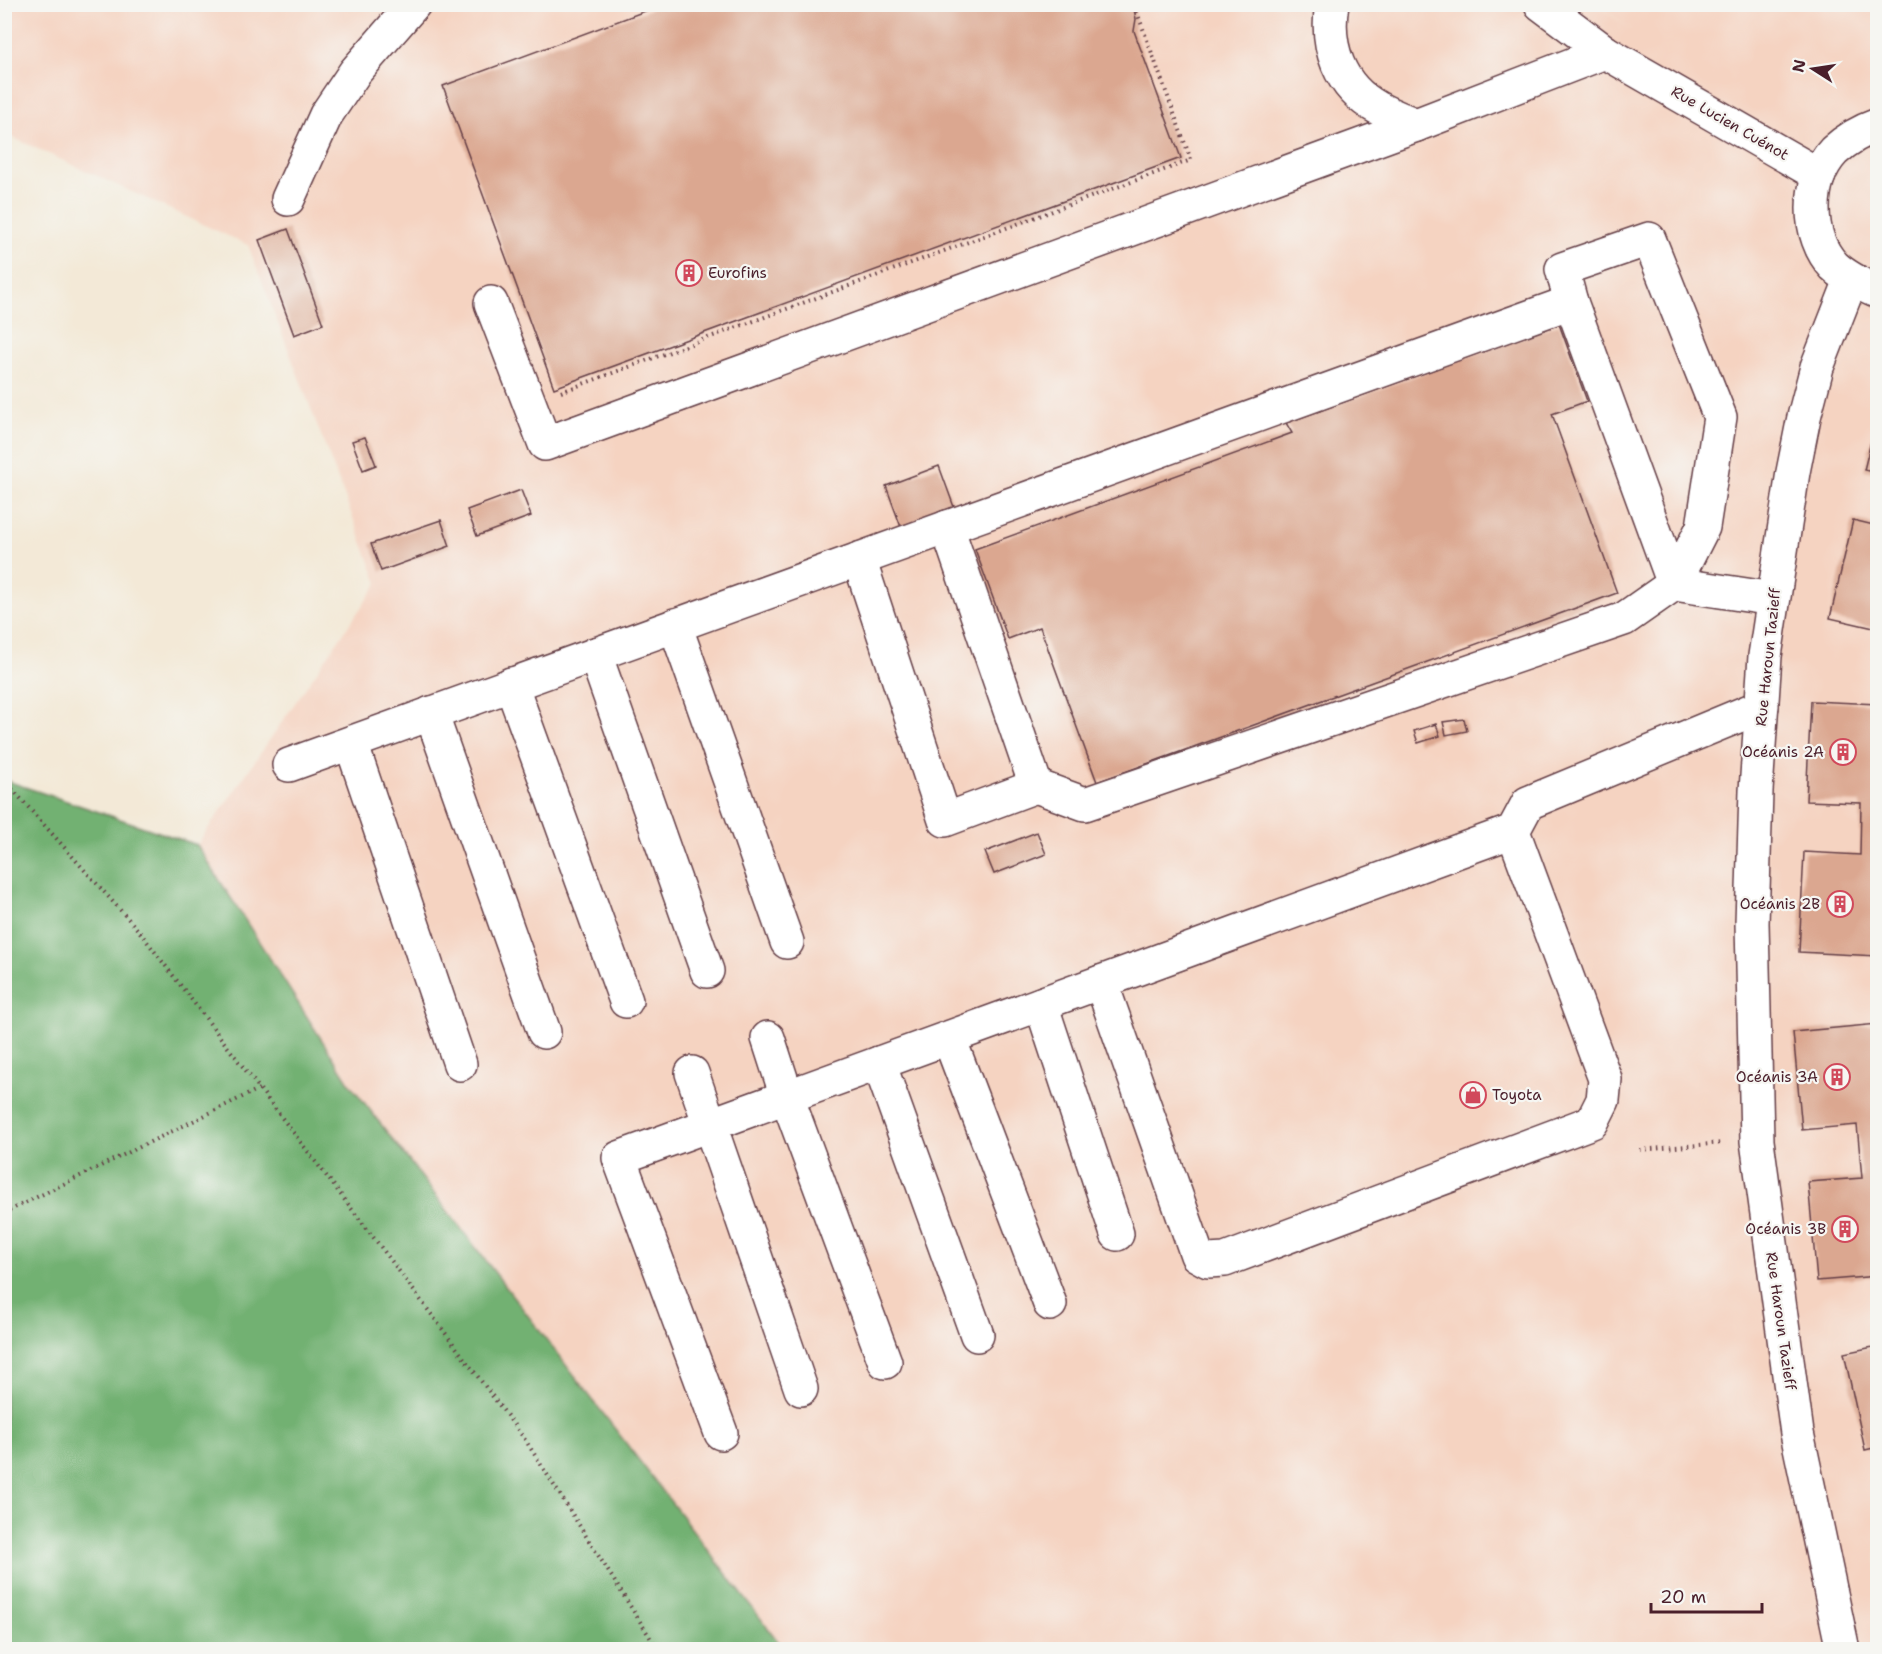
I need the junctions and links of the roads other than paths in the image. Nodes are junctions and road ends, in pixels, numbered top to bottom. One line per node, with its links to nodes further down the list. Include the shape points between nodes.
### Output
1 (414, 4): 8 (street, via 356,72 326,115)
2 (1332, 4): 5 (street, via 1331,43 1342,74 1377,108)
3 (1542, 4): 4 (street, Rue Lucien Cuénot)
4 (1605, 52): 5 (street); 7 (street, Rue Lucien Cuénot)
5 (1416, 125): 11 (street, via 545,444)
6 (1878, 125): 7 (street, via 1853,136 1833,153)
7 (1820, 175): 9 (street, via 1813,198 1813,222 1820,244 1833,264)
8 (288, 199)
9 (1864, 286): 15 (street, Rue Haroun Tazieff, via 1818,367 1793,472)
10 (1571, 302): 12 (street); 14 (street); 14 (street, via 1562,269 1649,239 1720,417 1703,527)
11 (491, 303)
12 (947, 527): 13 (street); 23 (street)
13 (859, 559): 16 (street); 23 (street, via 945,820)
14 (1674, 584): 15 (street); 23 (street, via 1624,620 1085,804)
15 (1773, 599): 19 (street, Rue Haroun Tazieff)
16 (675, 625): 17 (street); 25 (street)
17 (595, 654): 18 (street); 26 (street)
18 (511, 684): 20 (street); 28 (street)
19 (1762, 706): 24 (street, via 1528,803); 44 (street, Rue Haroun Tazieff, via 1752,923 1757,1141 1797,1433)
20 (431, 713): 21 (street); 30 (street)
21 (351, 742): 22 (street); 34 (street)
22 (289, 765)
23 (1036, 786)
24 (1513, 831): 27 (street); 27 (street, via 1605,1079 1603,1100 1592,1122 1225,1260 1208,1261 1197,1255)
25 (787, 942)
26 (707, 971)
27 (1101, 982): 29 (street)
28 (626, 1001)
29 (1041, 1004): 32 (street); 38 (street)
30 (544, 1032)
31 (768, 1038): 36 (street)
32 (949, 1038): 33 (street); 39 (street)
33 (879, 1063): 36 (street); 40 (street)
34 (460, 1064)
35 (692, 1073): 37 (street)
36 (787, 1097): 37 (street); 41 (street)
37 (711, 1125): 42 (street); 43 (street, via 619,1158)
38 (1117, 1234)
39 (1050, 1304)
40 (977, 1335)
41 (885, 1362)
42 (801, 1389)
43 (721, 1432)
44 (1843, 1650)

